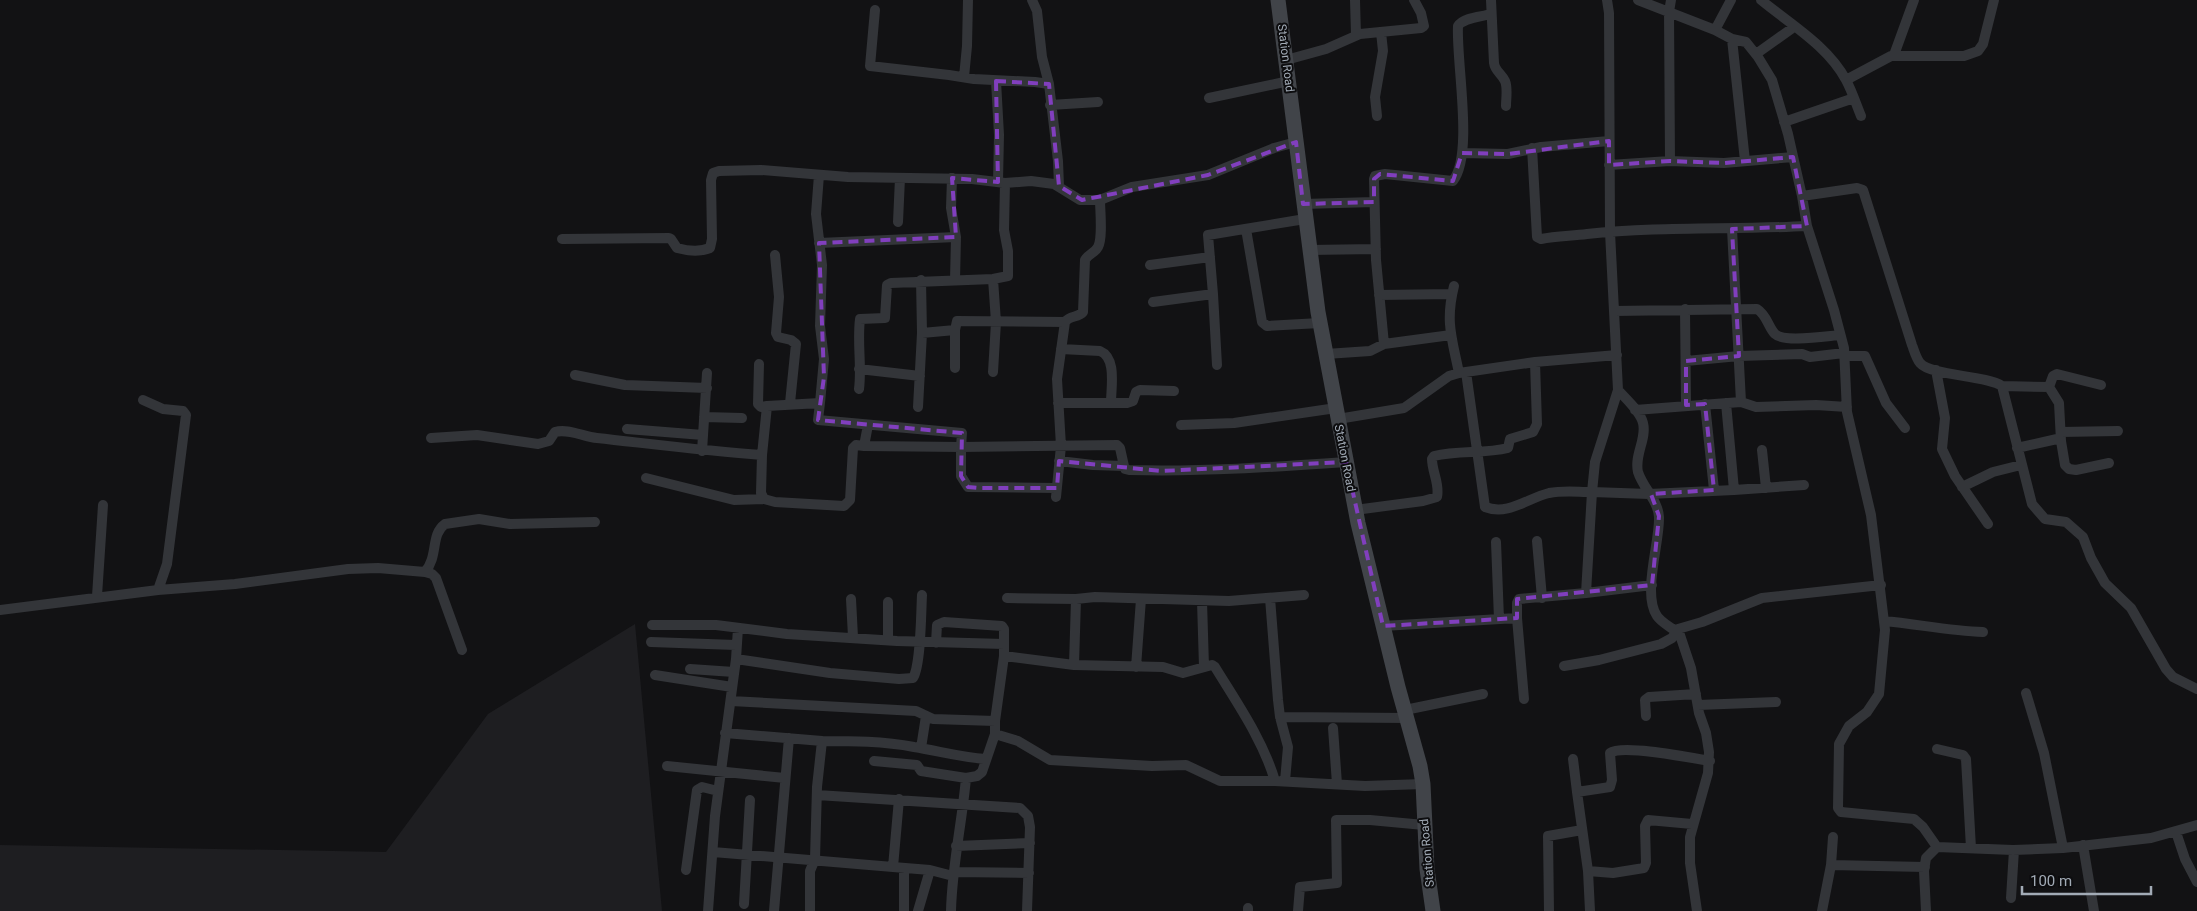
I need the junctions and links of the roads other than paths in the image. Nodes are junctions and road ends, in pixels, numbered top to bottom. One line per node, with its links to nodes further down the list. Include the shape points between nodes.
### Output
1 (968, 0): 25 (street)
2 (1032, 0): 29 (street, via 1037,11 1042,57)
3 (1278, 0): 24 (main road, Station Road)
4 (1355, 0): 20 (street)
5 (1414, 0): 19 (street, via 1424,26)
6 (1491, 0): 16 (street)
7 (1607, 0): 38 (street)
8 (1638, 0): 15 (street)
9 (1671, 0): 15 (street)
10 (1730, 0): 18 (street)
11 (1761, 0): 17 (street)
12 (1914, 0): 23 (street)
13 (1994, 0): 23 (street, via 1983,44 1978,51 1964,56)
14 (875, 10): 25 (street, via 870,66)
15 (1669, 12): 18 (street); 43 (street)
16 (1491, 14): 34 (street, via 1495,70 1507,86); 41 (street, via 1468,19 1458,26)
17 (1794, 26): 22 (street); 26 (street, via 1826,53)
18 (1715, 30): 21 (street)
19 (1381, 32): 20 (street); 35 (street, via 1383,51 1376,87)
20 (1356, 35): 24 (street, via 1326,49)
21 (1732, 39): 22 (street, via 1746,42); 44 (street)
22 (1756, 54): 37 (street, via 1772,80)
23 (1894, 55): 26 (street)
24 (1286, 60): 28 (main road, Station Road)
25 (964, 77): 27 (street)
26 (1846, 80): 31 (street)
27 (996, 81): 29 (street); 49 (street)
28 (1288, 81): 30 (street); 39 (main road, Station Road)
29 (1049, 84): 33 (street)
30 (1209, 98)
31 (1854, 98): 36 (street); 37 (street)
32 (1098, 102): 33 (street)
33 (1050, 105): 50 (street)
34 (1506, 106)
35 (1378, 116)
36 (1861, 116)
37 (1784, 122): 42 (street)
38 (1609, 141): 40 (street); 45 (street)
39 (1296, 142): 52 (street, via 1208,175 1132,188); 54 (main road, Station Road)
40 (1532, 148): 41 (street, via 1508,154); 60 (street, via 1537,237)
41 (1462, 153): 53 (street, via 1458,175 1453,181 1385,174 1375,176)
42 (1793, 157): 44 (street); 51 (street)
43 (1670, 161): 44 (street); 45 (street)
44 (1745, 161)
45 (1609, 165): 60 (street)
46 (819, 175): 47 (street); 62 (street, via 761,170 714,172 711,245 706,250 686,251 677,248 668,238); 63 (street, via 816,214)
47 (900, 178): 48 (street); 56 (street)
48 (952, 178): 49 (street); 61 (street, via 951,208)
49 (1002, 182): 50 (street, via 1031,181); 69 (street, via 1009,272 1006,278)
50 (1058, 186): 52 (street, via 1080,200)
51 (1802, 196): 57 (street); 97 (street, via 1857,188 1863,190 1916,356 1922,365)
52 (1100, 200): 79 (street, via 1100,241 1085,260 1083,312)
53 (1374, 202): 54 (street); 64 (street)
54 (1304, 204): 55 (main road, Station Road)
55 (1305, 220): 58 (street); 65 (main road, Station Road)
56 (898, 222)
57 (1807, 226): 59 (street); 84 (street)
58 (1246, 228): 67 (street, via 1208,235); 80 (street, via 1262,322 1267,326)
59 (1732, 229): 60 (street); 76 (street)
60 (1610, 232): 77 (street)
61 (956, 237): 63 (street); 71 (street)
62 (562, 239)
63 (819, 243): 113 (street, via 822,265 820,326 824,359)
64 (1376, 249): 65 (street); 73 (street)
65 (1310, 250): 80 (main road, Station Road)
66 (775, 255): 112 (street, via 779,297 776,333 778,337 796,344)
67 (1210, 257): 68 (street); 72 (street)
68 (1150, 265)
69 (993, 279): 71 (street); 78 (street)
70 (921, 280): 71 (street); 82 (street); 96 (street, via 887,285 885,318 860,320)
71 (956, 280)
72 (1213, 294): 74 (street); 94 (street)
73 (1379, 295): 83 (street, via 1453,290 1448,323); 85 (street)
74 (1153, 302)
75 (1685, 309): 76 (street); 77 (street); 91 (street)
76 (1736, 310): 84 (street, via 1757,309 1775,334 1783,339); 90 (street)
77 (1614, 311): 89 (street)
78 (996, 322): 79 (street); 81 (street, via 957,322); 99 (street)
79 (1065, 322): 86 (street)
80 (1320, 323): 87 (main road, Station Road)
81 (954, 330): 82 (street); 95 (street)
82 (922, 333): 102 (street)
83 (1451, 335): 85 (street); 100 (street)
84 (1840, 335): 88 (street)
85 (1384, 344): 87 (street, via 1370,351)
86 (1062, 349): 114 (street, via 1057,379); 115 (street, via 1105,353 1111,370)
87 (1326, 354): 123 (main road, Station Road)
88 (1844, 354): 90 (street); 121 (street); 128 (street, via 1865,356 1886,403)
89 (1617, 355): 92 (street); 108 (street)
90 (1739, 356): 91 (street); 111 (street)
91 (1686, 361): 117 (street)
92 (1535, 362): 100 (street); 140 (street, via 1537,424 1534,432 1510,439 1508,448 1490,453)
93 (759, 364): 119 (street, via 757,399 759,406)
94 (1218, 364)
95 (955, 368)
96 (859, 369): 102 (street); 107 (street)
97 (1936, 370): 104 (street); 149 (street, via 1945,418 1942,448)
98 (707, 372): 105 (street)
99 (993, 372)
100 (1462, 372): 123 (street, via 1449,376 1404,408); 140 (street)
101 (575, 375): 105 (street, via 625,385)
102 (920, 376): 120 (street)
103 (2101, 385): 106 (street, via 2057,374 2053,376)
104 (2002, 386): 106 (street); 137 (street)
105 (707, 388): 124 (street)
106 (2050, 388): 132 (street, via 2060,404)
107 (859, 389)
108 (1618, 390): 122 (street); 153 (street, via 1595,462)
109 (1174, 391): 115 (street, via 1140,390 1131,402)
110 (143, 400): 165 (street, via 163,409 183,411 186,415 167,564)
111 (1741, 402): 116 (street); 121 (street, via 1756,407)
112 (790, 403): 113 (street); 119 (street)
113 (820, 403): 126 (street, via 818,420)
114 (1058, 403): 115 (street); 135 (street)
115 (1111, 403)
116 (1726, 403): 118 (street); 152 (street)
117 (1686, 404): 118 (street); 122 (street)
118 (1706, 404): 151 (street)
119 (767, 406): 141 (street)
120 (918, 407)
121 (1846, 407): 164 (street, via 1870,515)
122 (1635, 410): 154 (street, via 1644,424 1637,466)
123 (1337, 414): 127 (street); 143 (main road, Station Road)
124 (704, 417): 125 (street); 131 (street)
125 (742, 418)
126 (868, 425): 134 (street); 136 (street, via 962,433)
127 (1181, 425)
128 (1905, 428)
129 (627, 429): 131 (street)
130 (2118, 431): 132 (street)
131 (703, 435): 139 (street)
132 (2061, 437): 137 (street); 144 (street, via 2065,465 2069,469)
133 (431, 438): 139 (street, via 477,435 538,444 549,441 559,431)
134 (864, 446): 136 (street); 155 (street, via 853,448 848,504 838,506)
135 (1062, 446): 136 (street); 142 (street); 146 (street, via 1117,445)
136 (961, 447): 142 (street, via 961,476 968,487 1056,493)
137 (2017, 448): 145 (street)
138 (1762, 450): 150 (street)
139 (702, 451): 141 (street)
140 (1477, 451): 153 (street, via 1486,507 1493,510 1509,508 1550,493 1570,490); 157 (street, via 1434,456 1432,464 1437,497)
141 (762, 455): 155 (street, via 760,493)
142 (1059, 461): 146 (street)
143 (1346, 462): 146 (street, via 1162,471 1129,470); 157 (main road, Station Road)
144 (2109, 463)
145 (2021, 465): 149 (street, via 1993,472); 205 (street, via 2032,504 2045,519 2066,522 2083,537 2105,582 2132,608 2166,669 2174,678)
146 (1124, 466)
147 (646, 478): 155 (street, via 734,500)
148 (1804, 485): 150 (street)
149 (1962, 487): 159 (street)
150 (1766, 488): 152 (street)
151 (1714, 490): 152 (street); 154 (street)
152 (1734, 490)
153 (1592, 492): 154 (street); 166 (street)
154 (1648, 494): 163 (street, via 1659,516)
155 (764, 499)
156 (102, 505): 169 (street)
157 (1355, 510): 183 (main road, Station Road)
158 (595, 522): 162 (street, via 510,524 479,519 445,524 437,533 434,558)
159 (1988, 524)
160 (1537, 541): 172 (street)
161 (1496, 542): 180 (street)
162 (425, 572): 165 (street, via 348,568 235,584); 194 (street, via 436,578)
163 (1652, 585): 166 (street); 185 (street, via 1653,608 1657,616 1674,630)
164 (1881, 586): 181 (street); 185 (street, via 1762,598)
165 (158, 590): 169 (street)
166 (1586, 593): 172 (street)
167 (922, 595): 190 (street)
168 (1304, 595): 171 (street)
169 (97, 596): 178 (street)
170 (1006, 598): 174 (street)
171 (1270, 598): 176 (street); 215 (street)
172 (1542, 598): 179 (street, via 1519,599)
173 (851, 599): 187 (street)
174 (1076, 599): 175 (street); 197 (street)
175 (1141, 599): 176 (street); 199 (street)
176 (1202, 601): 200 (street)
177 (888, 602): 188 (street)
178 (0, 610)
179 (1517, 618): 180 (street); 208 (street)
180 (1499, 619): 183 (street)
181 (1884, 621): 186 (street, via 1960,632); 250 (street, via 1879,694 1867,712 1849,726 1839,744 1838,808 1840,812 1914,819)
182 (652, 625): 184 (street)
183 (1383, 626): 212 (main road, Station Road)
184 (738, 628): 187 (street); 193 (street)
185 (1678, 629): 198 (street, via 1672,638 1644,650); 209 (street)
186 (1983, 632)
187 (853, 637): 188 (street)
188 (888, 640): 190 (street)
189 (651, 642): 193 (street)
190 (919, 642): 191 (street); 196 (street, via 916,674 908,679 830,673)
191 (936, 643): 192 (street); 192 (street, via 937,625 944,622 1002,626)
192 (1004, 644): 195 (street)
193 (736, 645): 196 (street)
194 (462, 650)
195 (1004, 656): 197 (street); 216 (street)
196 (736, 659): 202 (street)
197 (1074, 665): 199 (street)
198 (1564, 666)
199 (1136, 667): 200 (street, via 1163,667 1183,673)
200 (1204, 667): 232 (street, via 1215,667)
201 (690, 669): 202 (street)
202 (734, 672): 204 (street)
203 (655, 675): 204 (street)
204 (732, 687): 210 (street)
205 (2197, 689)
206 (2026, 693): 252 (street, via 2044,753)
207 (1483, 694): 212 (street)
208 (1524, 699)
209 (1697, 700): 211 (street); 214 (street, via 1650,697 1644,704); 227 (street)
210 (731, 701): 213 (street, via 916,711); 218 (street)
211 (1776, 702)
212 (1406, 714): 215 (street); 234 (main road, Station Road)
213 (926, 716): 216 (street, via 932,720); 222 (street)
214 (1646, 716)
215 (1280, 717): 232 (street, via 1288,748)
216 (995, 721): 219 (street)
217 (1333, 728): 233 (street)
218 (725, 733): 220 (street); 229 (street)
219 (995, 734): 224 (street); 232 (street, via 1018,741 1050,760 1186,766 1220,781)
220 (789, 738): 221 (street); 230 (street)
221 (822, 740): 222 (street); 237 (street)
222 (921, 748): 224 (street)
223 (1938, 749): 251 (street, via 1966,759)
224 (986, 759): 231 (street, via 979,775)
225 (1573, 759): 236 (street)
226 (874, 761): 231 (street, via 917,765 921,771)
227 (1710, 761): 236 (street, via 1616,750 1610,752 1610,787); 241 (street)
228 (667, 766): 229 (street)
229 (720, 772): 230 (street); 235 (street)
230 (785, 778): 256 (street)
231 (966, 778): 240 (street)
232 (1280, 781): 233 (street)
233 (1337, 784): 234 (street)
234 (1423, 784): 243 (main road, Station Road)
235 (718, 792): 254 (street); 261 (street, via 702,787 697,790)
236 (1577, 792): 244 (street)
237 (817, 795): 238 (street); 257 (street)
238 (899, 799): 240 (street); 259 (street)
239 (750, 800): 255 (street)
240 (964, 805): 247 (street, via 1020,808 1028,816); 249 (street)
241 (1692, 824): 263 (street, via 1648,820 1644,868 1613,873); 280 (street, via 1689,852)
242 (2197, 825): 245 (street)
243 (1424, 826): 276 (street, via 1336,820 1337,883 1300,887); 277 (main road, Station Road)
244 (1582, 830): 263 (street); 278 (street, via 1548,836)
245 (2176, 832): 248 (street, via 2151,838); 266 (street)
246 (1833, 837): 258 (street)
247 (1030, 843): 249 (street); 264 (street)
248 (2082, 845): 252 (street); 283 (street)
249 (956, 846): 265 (street)
250 (1937, 848): 251 (street); 260 (street, via 1926,858)
251 (1971, 848): 253 (street)
252 (2063, 848): 253 (street)
253 (2014, 850): 267 (street)
254 (713, 852): 255 (street); 269 (street)
255 (745, 854): 256 (street); 268 (street)
256 (778, 858): 257 (street); 270 (street)
257 (815, 860): 259 (street); 271 (street, via 810,871)
258 (1831, 865): 260 (street); 281 (street)
259 (899, 867): 262 (street); 272 (street)
260 (1924, 868): 282 (street)
261 (686, 870)
262 (930, 870): 265 (street); 273 (street)
263 (1588, 871): 279 (street)
264 (1029, 873): 265 (street); 275 (street)
265 (953, 874): 274 (street)
266 (2197, 882)
267 (2011, 898)
268 (744, 904)
269 (708, 911)
270 (774, 911)
271 (810, 911)
272 (904, 911)
273 (918, 911)
274 (951, 911)
275 (1027, 911)
276 (1298, 911)
277 (1434, 911)
278 (1549, 911)
279 (1590, 911)
280 (1697, 911)
281 (1822, 911)
282 (1926, 911)
283 (2094, 911)

